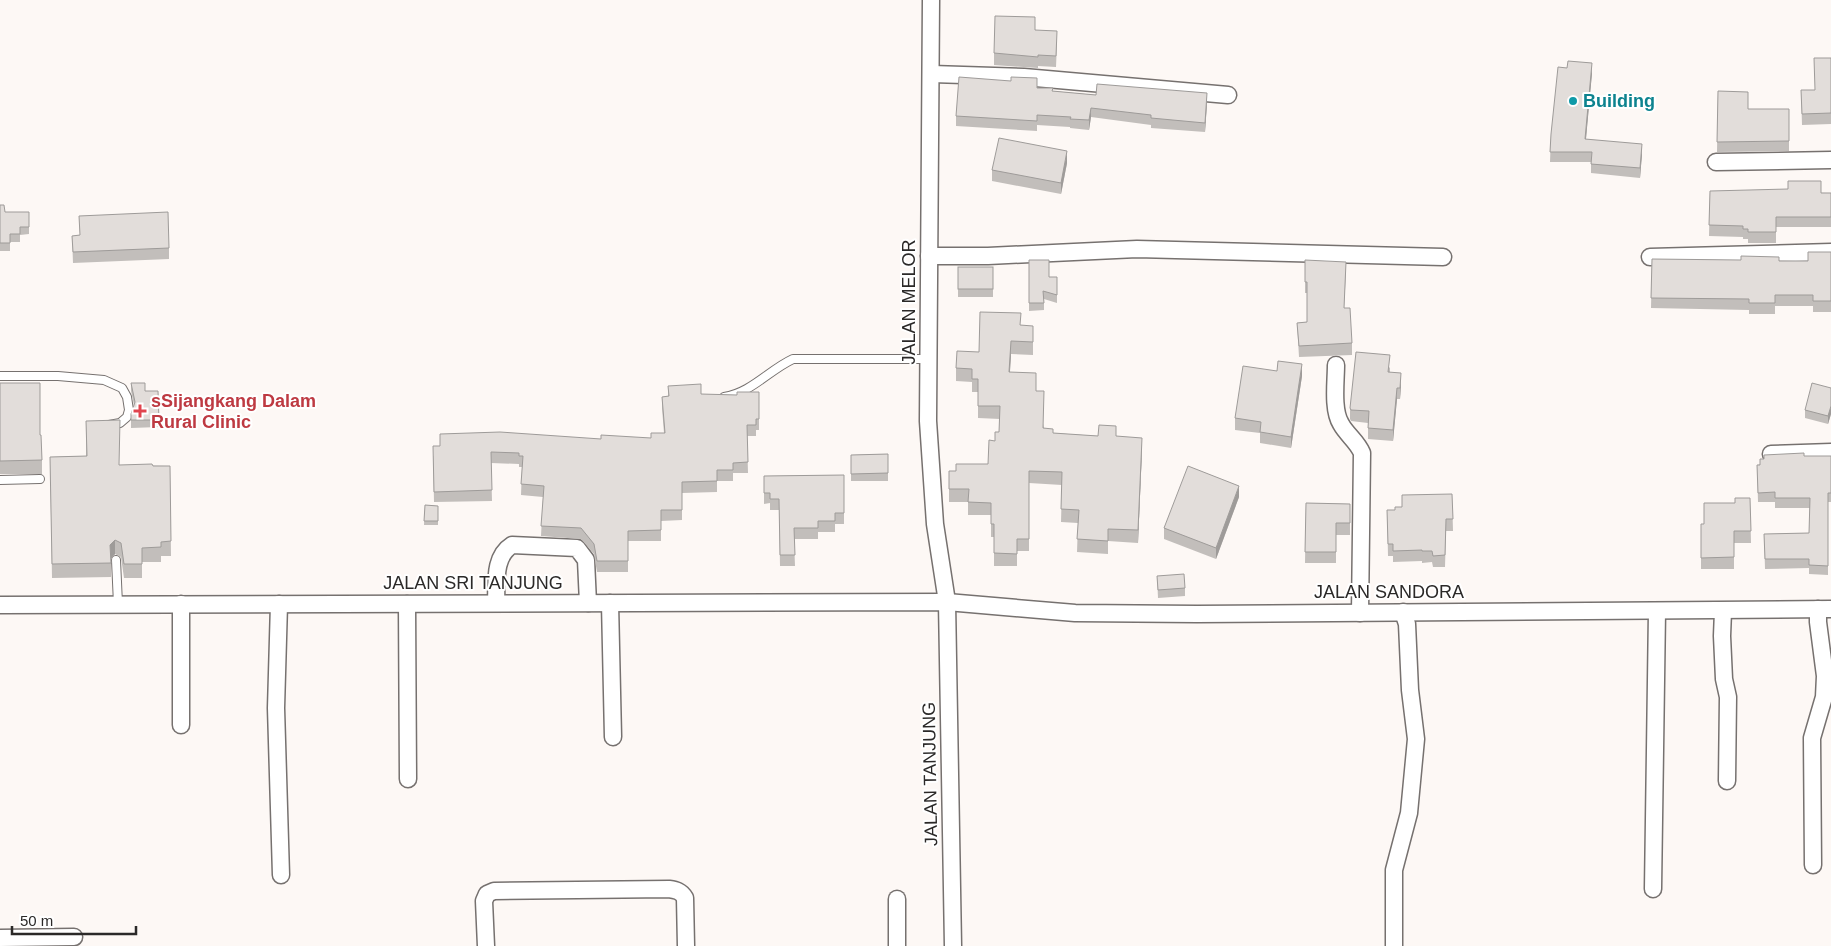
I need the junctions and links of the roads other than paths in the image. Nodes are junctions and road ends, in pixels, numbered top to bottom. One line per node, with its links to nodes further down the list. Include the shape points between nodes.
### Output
1 (931, 0): 2 (street, JALAN MELOR)
2 (932, 74): 3 (street, via 1024,77); 7 (street, JALAN MELOR)
3 (1228, 95)
4 (1831, 160): 5 (street)
5 (1716, 162)
6 (1831, 252): 9 (street)
7 (929, 256): 8 (street, via 1137,249); 10 (street, JALAN MELOR)
8 (1442, 257)
9 (1650, 257)
10 (928, 360): 13 (lane, via 793,360 780,365 747,389); 20 (street, JALAN MELOR, via 931,476)
11 (1336, 365): 29 (street, via 1336,414 1341,425 1360,446 1363,459)
12 (0, 376): 14 (lane, via 104,380 122,388 127,397 127,417 120,423)
13 (719, 398)
14 (103, 427)
15 (1831, 452): 16 (street)
16 (1771, 454)
17 (40, 479): 18 (lane)
18 (0, 480)
19 (116, 560): 23 (lane)
20 (947, 602): 29 (street, JALAN SANDORA, via 1075,613); 32 (street, JALAN SRI TANJUNG); 47 (street, JALAN TANJUNG)
21 (496, 603): 22 (street, JALAN SRI TANJUNG); 22 (street, via 498,563 505,549 512,545 577,548 586,560); 26 (street, JALAN SRI TANJUNG)
22 (588, 603): 32 (street, JALAN SRI TANJUNG)
23 (118, 604): 24 (street, JALAN SRI TANJUNG); 27 (street, JALAN SRI TANJUNG)
24 (181, 604): 25 (street, JALAN SRI TANJUNG); 34 (street)
25 (279, 604): 26 (street, JALAN SRI TANJUNG); 39 (street, via 276,726)
26 (407, 604): 36 (street)
27 (0, 605)
28 (1723, 611): 30 (street, JALAN SANDORA); 31 (street, JALAN SANDORA); 37 (street, via 1724,679 1728,697)
29 (1360, 613): 33 (street, JALAN SANDORA)
30 (1821, 614): 38 (street, via 1825,676 1824,697 1812,738)
31 (1657, 616): 33 (street, JALAN SANDORA); 40 (street)
32 (610, 618): 35 (street)
33 (1405, 618): 48 (street, via 1416,739 1409,813 1394,870)
34 (181, 725)
35 (613, 738)
36 (408, 779)
37 (1727, 781)
38 (1813, 865)
39 (281, 875)
40 (1653, 889)
41 (897, 899): 46 (street)
42 (74, 937): 43 (street)
43 (0, 938)
44 (486, 946): 45 (street, via 484,901 487,894 494,891 669,889 683,894 685,898)
45 (686, 946)
46 (897, 946)
47 (953, 946)
48 (1394, 946)

